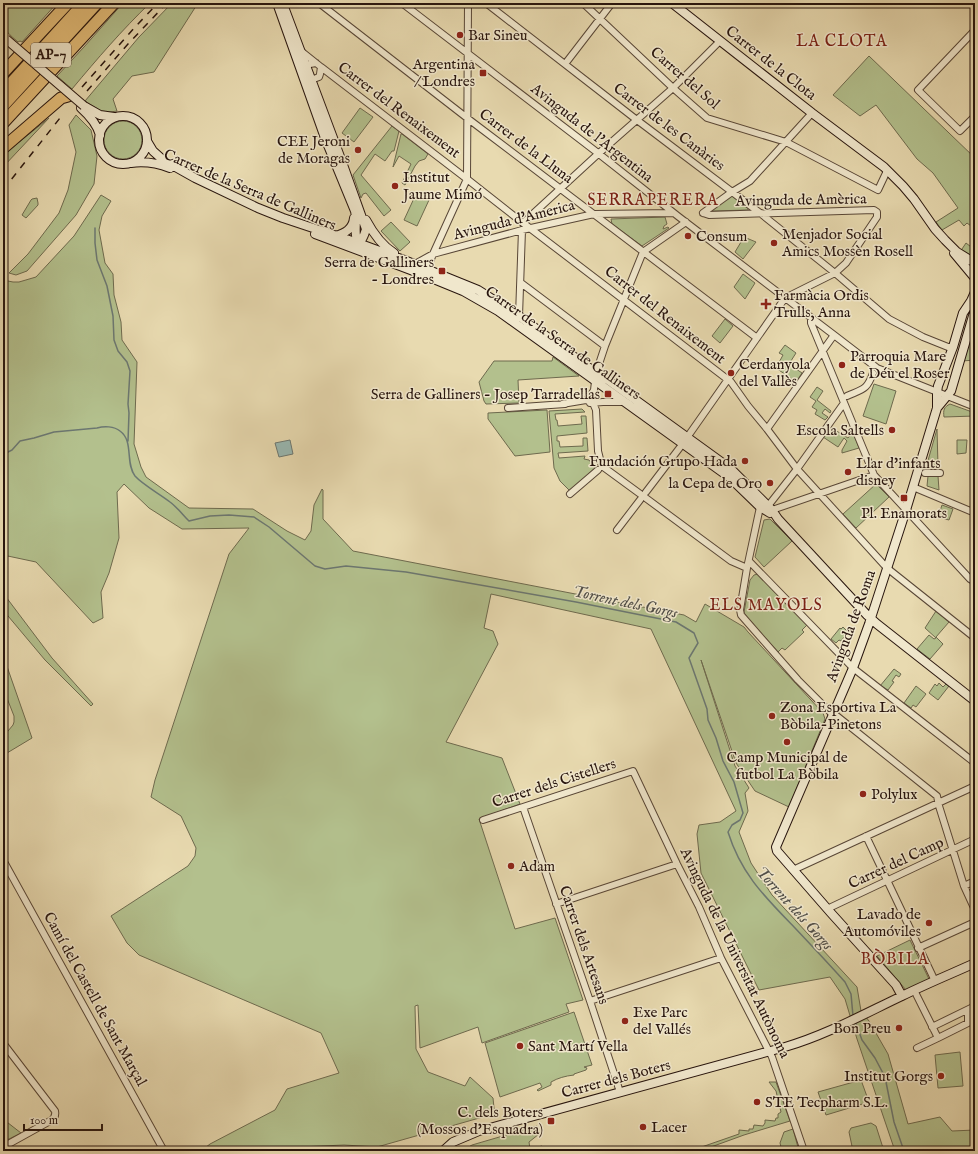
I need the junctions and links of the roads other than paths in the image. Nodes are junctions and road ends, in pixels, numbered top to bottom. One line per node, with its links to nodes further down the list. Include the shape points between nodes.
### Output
1 (68, 3): 22 (highway)
2 (84, 3): 25 (highway, AP-7)
3 (97, 3): 28 (highway, AP-7)
4 (114, 3): 35 (highway)
5 (319, 3): 33 (street, Carrer de la Lluna)
6 (402, 3): 18 (street, Avinguda de l'Argentina)
7 (468, 3): 18 (street)
8 (486, 3): 19 (street, Carrer de les Canàries)
9 (583, 3): 13 (street, Carrer del Sol)
10 (612, 3): 13 (street)
11 (672, 3): 16 (street, Carrer de la Clota)
12 (282, 4): 17 (street)
13 (599, 18): 19 (street); 24 (street, Carrer del Sol)
14 (975, 30): 31 (street, via 918,90 960,131)
15 (4, 40): 26 (street, bridge); 29 (street, bridge)
16 (720, 41): 24 (street); 30 (street, Carrer de la Clota)
17 (296, 49): 20 (street, Carrer del Renaixement); 21 (street); 27 (street)
18 (468, 53): 33 (street); 41 (street, Avinguda de l'Argentina)
19 (565, 64): 34 (street, Carrer de les Canàries)
20 (318, 65): 21 (street, via 310,64); 23 (street, via 319,77); 45 (street, Carrer del Renaixement)
21 (305, 67): 23 (street)
22 (3, 73)
23 (310, 80): 27 (street); 42 (street)
24 (673, 88): 34 (street); 38 (street, Carrer del Sol, via 710,119)
25 (3, 92)
26 (68, 96): 29 (street); 40 (highway, via 61,98)
27 (313, 104): 55 (street, via 354,216 353,225); 57 (street, via 355,211)
28 (3, 106)
29 (83, 107): 32 (street, via 100,115); 36 (street)
30 (812, 113): 38 (street); 39 (street, Carrer de la Clota)
31 (975, 116)
32 (115, 117): 36 (street, via 104,125); 37 (street, via 127,116 137,120 146,132)
33 (467, 118): 45 (street); 46 (street, Carrer de la Lluna)
34 (637, 120): 41 (street); 47 (street, Carrer de les Canàries)
35 (3, 124)
36 (100, 135): 43 (street, via 100,146 107,158 117,163)
37 (147, 141): 43 (street, via 142,153); 55 (street, Carrer de la Serra de Galliners, via 163,160 216,188)
38 (786, 142): 44 (street, Carrer del Sol, via 878,190); 47 (street, via 750,181)
39 (854, 145): 44 (street, Carrer de la Clota); 56 (street, Carrer de la Clota, via 896,179)
40 (3, 148)
41 (598, 154): 46 (street); 48 (street, Avinguda de l'Argentina)
42 (342, 162): 57 (street, via 366,229); 60 (street, via 367,221 378,239)
43 (132, 163): 55 (street, Carrer de la Serra de Galliners, via 144,162 167,167 240,203)
44 (886, 173): 56 (street, Carrer de la Clota)
45 (467, 179): 52 (street, Carrer del Renaixement); 59 (street)
46 (560, 189): 49 (street, Carrer de la Lluna); 52 (street)
47 (732, 192): 50 (street, Carrer de les Canàries); 50 (street, Avinguda de Amèrica, via 703,213)
48 (673, 212): 49 (street, Avinguda d'America); 51 (street, Avinguda de l'Argentina)
49 (594, 214): 53 (street, Avinguda d'America); 58 (street, Carrer de la Lluna)
50 (758, 214): 65 (street, Carrer de les Canàries); 65 (street, Avinguda de Amèrica, via 874,210 877,212 877,217 846,263)
51 (686, 222): 58 (street); 69 (street, Avinguda de l'Argentina)
52 (523, 223): 53 (street, Carrer del Renaixement)
53 (531, 229): 54 (street, Avinguda d'America); 70 (street, Carrer del Renaixement)
54 (522, 230): 59 (street, Avinguda d'America); 67 (street)
55 (337, 240): 57 (street); 61 (street, Carrer de la Serra de Galliners)
56 (944, 241): 62 (street, Carrer de la Clota); 66 (street, Carrer de la Clota)
57 (358, 243): 60 (street, Carrer de la Serra de Galliners); 61 (street)
58 (643, 252): 70 (street); 75 (street, Carrer de la Lluna)
59 (433, 254): 63 (street, Avinguda d'America); 64 (street)
60 (404, 260): 63 (street, Carrer de la Serra de Galliners)
61 (389, 262): 64 (street, Carrer de la Serra de Galliners)
62 (975, 263)
63 (415, 264): 64 (street, Carrer de la Serra de Galliners)
64 (426, 272): 73 (street, Carrer de la Serra de Galliners)
65 (835, 273): 69 (street); 77 (street, Carrer de les Canàries, via 890,319 922,337)
66 (975, 278)
67 (521, 283): 73 (street); 76 (street)
68 (975, 292): 77 (street, Avinguda de Roma, via 963,313)
69 (785, 298): 72 (street, Avinguda de l'Argentina); 75 (street)
70 (624, 299): 76 (street); 81 (street, Carrer del Renaixement)
71 (975, 312): 85 (street, Avinguda de Roma)
72 (811, 318): 74 (street, Avinguda de l'Argentina); 78 (street)
73 (517, 320): 80 (street, Carrer de la Serra de Galliners)
74 (834, 335): 78 (street); 83 (street, Avinguda de l'Argentina, via 877,368)
75 (757, 338): 81 (street)
76 (605, 346): 80 (street)
77 (953, 347): 83 (street, Avinguda de Roma)
78 (823, 351): 91 (street); 96 (street)
79 (873, 372): 84 (street, via 869,384)
80 (595, 377): 82 (street); 88 (street, Carrer de la Serra de Galliners); 97 (street, Carrer de la Serra de Galliners, via 608,380)
81 (727, 379): 96 (street, Carrer del Renaixement); 97 (street)
82 (594, 390): 86 (street); 87 (street, via 596,398)
83 (937, 392): 85 (street, Avinguda de l'Argentina); 94 (street, Avinguda de Roma)
84 (847, 396)
85 (948, 396): 92 (street, Avinguda de l'Argentina); 94 (street, Avinguda de Roma)
86 (586, 400): 89 (street); 90 (street)
87 (603, 402): 88 (street); 89 (street); 95 (street, via 598,405)
88 (626, 402): 98 (street, Carrer de la Serra de Galliners)
89 (593, 403): 90 (street); 95 (street)
90 (562, 404): 93 (street)
91 (844, 404): 99 (street); 103 (street)
92 (975, 407)
93 (508, 408)
94 (937, 408): 105 (street, Avinguda de Roma)
95 (596, 413): 116 (street, via 598,451 602,466 731,561)
96 (767, 429): 99 (street, Carrer del Renaixement)
97 (688, 436): 98 (street); 104 (street, Carrer de la Serra de Galliners, via 731,469)
98 (682, 445): 104 (street, Carrer de la Serra de Galliners); 106 (street)
99 (797, 469): 108 (street, Carrer del Renaixement); 110 (street)
100 (598, 470): 107 (street)
101 (925, 473): 102 (street)
102 (940, 473)
103 (874, 475): 108 (street); 111 (street)
104 (744, 487): 110 (street, Carrer de la Serra de Galliners)
105 (913, 488): 111 (street, Avinguda de Roma); 112 (street)
106 (646, 492)
107 (570, 494)
108 (819, 494): 110 (street); 117 (street, Carrer del Renaixement)
109 (640, 500): 114 (street)
110 (767, 508): 113 (street, Carrer de la Serra de Galliners); 113 (street, Carrer de la Serra de Galliners); 115 (street)
111 (906, 510): 117 (street, Avinguda de Roma); 118 (street)
112 (975, 513)
113 (778, 519): 119 (street, Carrer de la Serra de Galliners)
114 (617, 530)
115 (749, 561): 116 (street); 121 (street)
116 (747, 568): 123 (street, via 741,615)
117 (887, 568): 119 (street, Avinguda de Roma); 120 (street, Carrer del Renaixement)
118 (975, 582)
119 (871, 618): 121 (street, Avinguda de Roma); 122 (street, Carrer de la Serra de Galliners)
120 (975, 638)
121 (853, 668): 123 (street, Avinguda de Roma); 124 (street)
122 (975, 700)
123 (832, 714): 127 (street, via 937,796); 135 (street, Avinguda de Roma, via 776,847)
124 (975, 763)
125 (633, 771): 128 (street, Carrer dels Cistellers); 134 (street, Avinguda de la Universitat Autònoma)
126 (975, 786): 127 (street)
127 (939, 802): 130 (street); 132 (street)
128 (523, 807): 129 (street, Carrer dels Cistellers); 139 (street, Carrer dels Artesans)
129 (483, 820)
130 (866, 836): 135 (street); 136 (street)
131 (975, 840): 132 (street, Carrer del Camp)
132 (953, 851): 136 (street, Carrer del Camp); 138 (street)
133 (3, 860): 160 (street, Camí del Castell de Sant Marçal)
134 (677, 864): 139 (street); 144 (street, Avinguda de la Universitat Autònoma)
135 (793, 870): 140 (street, Avinguda de Roma)
136 (886, 881): 140 (street, Carrer del Camp); 143 (street)
137 (975, 882): 138 (street)
138 (964, 886): 141 (street)
139 (556, 904): 149 (street, Carrer dels Artesans)
140 (827, 909): 148 (street, Avinguda de Roma, via 896,985)
141 (975, 910)
142 (975, 922): 143 (street)
143 (918, 948): 146 (street)
144 (721, 958): 149 (street); 156 (street, Avinguda de la Universitat Autònoma)
145 (975, 963): 146 (street, Carrer dels Boters)
146 (935, 981): 147 (street, Carrer dels Boters)
147 (913, 991): 148 (street, Carrer dels Boters); 152 (street)
148 (901, 994): 156 (street, Carrer dels Boters, via 808,1040)
149 (590, 1001): 157 (street, Carrer dels Artesans)
150 (975, 1006): 151 (street)
151 (968, 1010): 152 (street); 153 (street, via 968,1022)
152 (932, 1027): 153 (street)
153 (938, 1038): 155 (street)
154 (3, 1043): 159 (street, via 56,1115)
155 (917, 1048)
156 (769, 1051): 157 (street, Carrer dels Boters); 163 (street, Avinguda de la Universitat Autònoma)
157 (620, 1092): 158 (street, Carrer dels Boters, via 479,1131)
158 (458, 1140): 161 (street, Carrer dels Boters); 162 (street)
159 (3, 1148)
160 (164, 1151)
161 (443, 1151)
162 (451, 1151)
163 (804, 1151)

